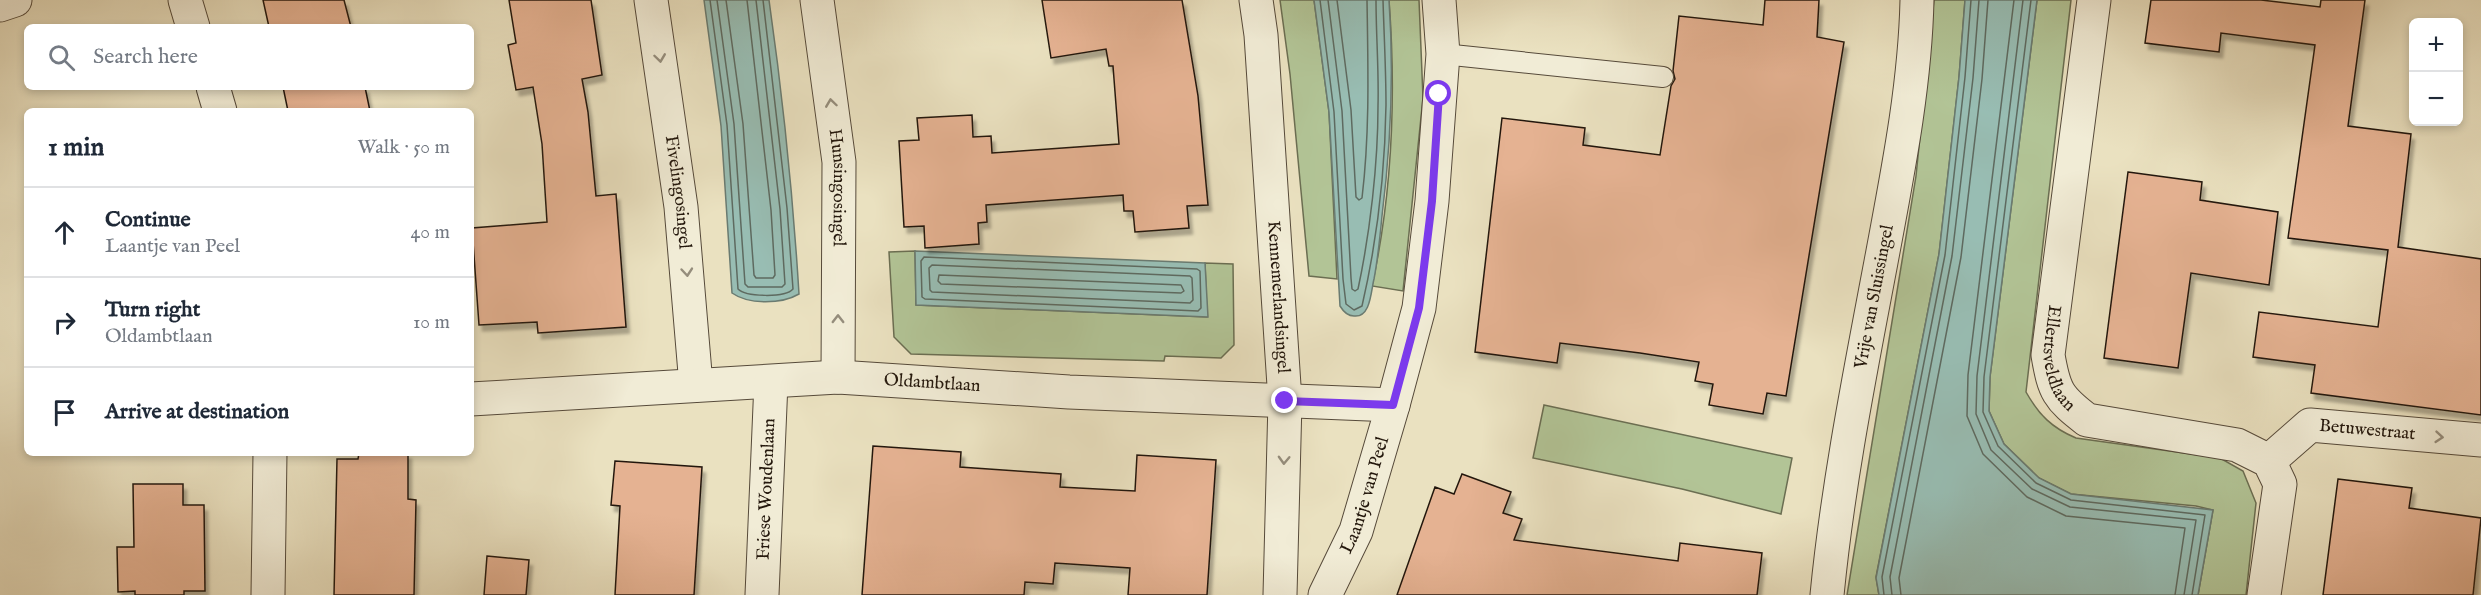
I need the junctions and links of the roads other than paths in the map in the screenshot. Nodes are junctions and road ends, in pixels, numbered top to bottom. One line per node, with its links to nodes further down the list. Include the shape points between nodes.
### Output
1 (15, 0): 9 (street)
2 (184, 0): 10 (street)
3 (651, 0): 17 (street, Fivelingosingel, one-way to 17, via 681,207)
4 (817, 0): 15 (street, Hunsingosingel, one-way to 4, via 838,162)
5 (1256, 0): 19 (street, Kennemerlandsingel)
6 (1439, 0): 11 (street, Laantje van Peel)
7 (1917, 0): 28 (street, Vrije van Sluissingel, via 1898,174 1845,453)
8 (2094, 0): 23 (street, Ellertsveldlaan, via 2048,355 2052,383 2068,406 2087,420 2237,446)
9 (0, 5)
10 (192, 24)
11 (1443, 54): 12 (lane); 20 (street, Laantje van Peel, via 1419,308)
12 (1663, 76)
13 (214, 90): 14 (street)
14 (219, 108)
15 (838, 378): 16 (street, Oldambtlaan); 19 (street, Oldambtlaan)
16 (771, 382): 17 (street, Oldambtlaan); 25 (street, Friese Woudenlaan)
17 (696, 385): 18 (street, Oldambtlaan)
18 (474, 399)
19 (1285, 401): 20 (street, Oldambtlaan); 26 (street, Kennemerlandsingel, one-way to 26)
20 (1393, 405): 27 (street, Laantje van Peel, via 1356,531)
21 (2481, 440): 23 (street, Betuwestraat, one-way to 21, via 2310,425)
22 (270, 456): 24 (street)
23 (2269, 460): 29 (street, via 2280,484)
24 (268, 595)
25 (762, 595)
26 (1280, 595)
27 (1325, 595)
28 (1827, 595)
29 (2264, 595)

